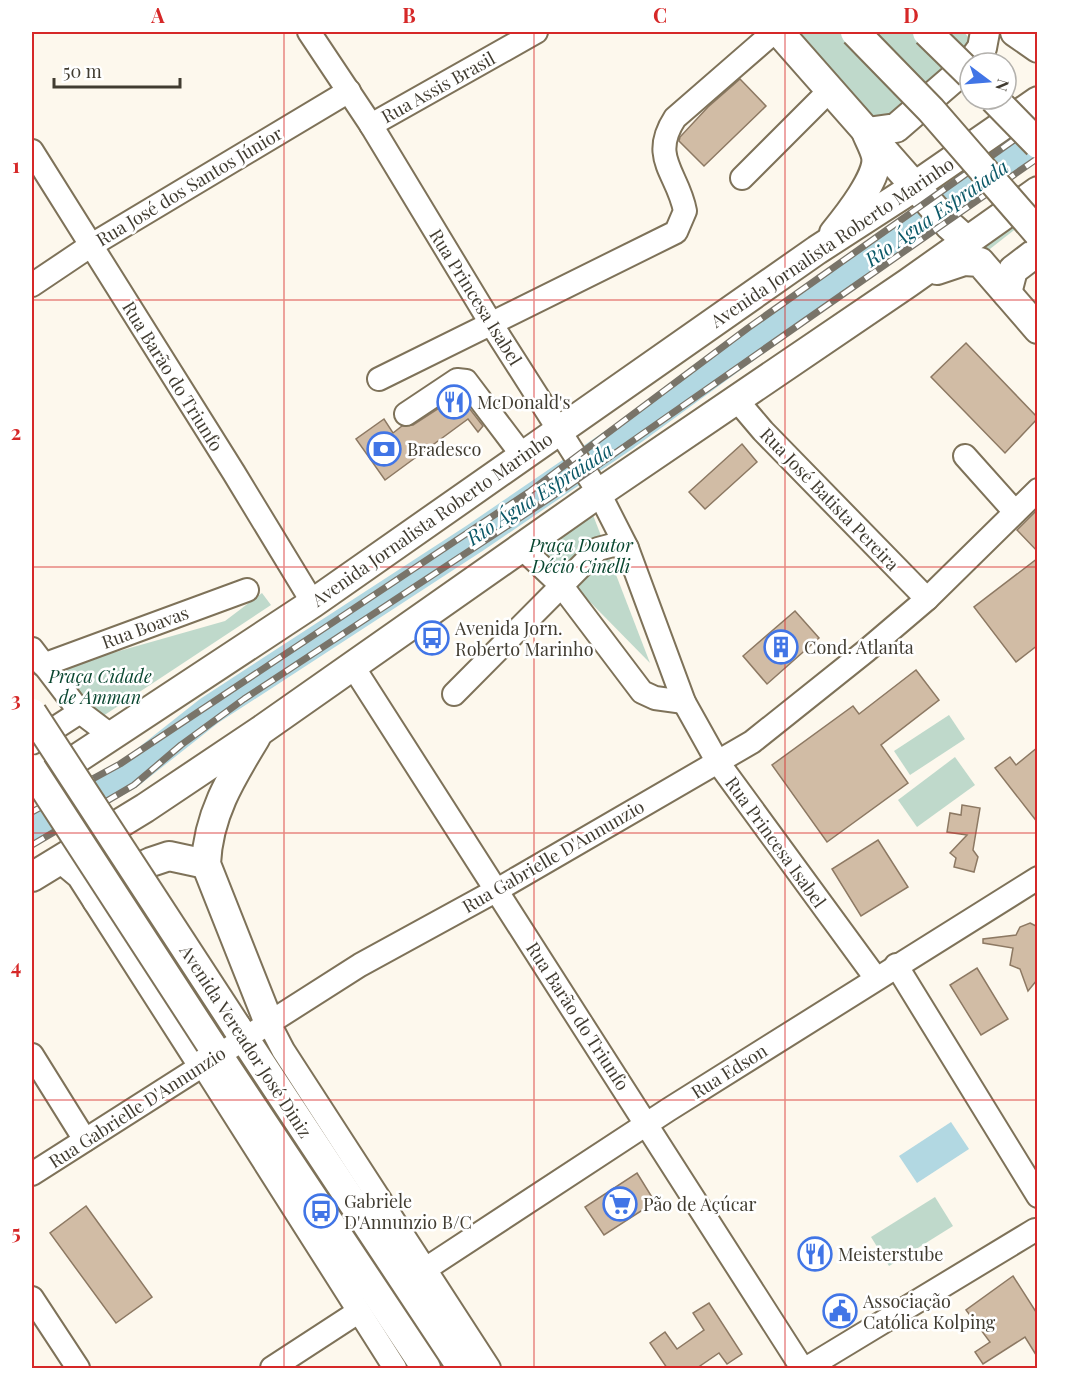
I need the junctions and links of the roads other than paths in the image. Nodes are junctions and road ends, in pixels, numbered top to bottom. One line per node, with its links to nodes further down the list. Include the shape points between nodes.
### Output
1 (309, 32): 14 (street, Rua Princesa Isabel)
2 (536, 32): 17 (street, Rua Assis Brasil)
3 (774, 32): 32 (street, via 675,118 666,133 663,148 667,165 684,205 684,216 676,232)
4 (779, 32): 13 (main road)
5 (855, 32): 25 (main road, bridge, via 932,110)
6 (927, 32): 11 (main road, bridge)
7 (985, 32): 10 (main road)
8 (1015, 32): 9 (main road)
9 (1038, 48)
10 (980, 51)
11 (958, 62)
12 (958, 74): 18 (main road, via 896,128)
13 (830, 90): 18 (main road); 21 (street)
14 (349, 91): 17 (street, Rua Princesa Isabel); 27 (street, Rua José dos Santos Júnior)
15 (1038, 101): 23 (main road, Avenida Jornalista Roberto Marinho)
16 (1006, 111): 19 (main road, bridge)
17 (371, 125): 32 (street, Rua Princesa Isabel)
18 (867, 132): 23 (main road); 26 (main road, via 876,166 859,198)
19 (1038, 144)
20 (32, 151): 27 (street, Rua Barão do Triunfo)
21 (742, 178)
22 (1038, 191): 24 (main road)
23 (921, 194): 24 (main road); 26 (main road, Avenida Jornalista Roberto Marinho)
24 (958, 233): 29 (main road)
25 (1038, 233)
26 (824, 245): 37 (main road, Avenida Jornalista Roberto Marinho)
27 (90, 246): 30 (street, Rua José dos Santos Júnior); 48 (street, Rua Barão do Triunfo)
28 (1038, 251): 31 (main road, via 1013,270)
29 (908, 283): 31 (main road, via 972,261 980,262); 35 (main road)
30 (32, 285)
31 (1006, 293): 33 (main road)
32 (492, 326): 34 (street); 37 (street, Rua Princesa Isabel)
33 (1038, 329)
34 (379, 380)
35 (735, 398): 40 (main road); 47 (street, Rua José Batista Pereira)
36 (406, 414): 38 (street, via 457,380 466,381)
37 (561, 431): 38 (main road, Avenida Jornalista Roberto Marinho); 40 (street, Rua Princesa Isabel)
38 (522, 455): 48 (main road, Avenida Jornalista Roberto Marinho)
39 (964, 456): 42 (street)
40 (598, 490): 43 (main road); 44 (street, Rua Princesa Isabel)
41 (1038, 490): 42 (street, Rua Gabrielle D'Annunzio)
42 (1015, 512): 47 (street, Rua Gabrielle D'Annunzio)
43 (522, 548): 45 (street); 50 (main road)
44 (627, 548): 45 (street, via 613,545 598,549); 52 (street, Rua Princesa Isabel)
45 (561, 585): 51 (street); 52 (street, via 642,692)
46 (247, 590): 49 (street, Rua Boavas)
47 (927, 599): 58 (street, Rua Gabrielle D'Annunzio, via 752,742)
48 (313, 603): 56 (main road, Avenida Jornalista Roberto Marinho)
49 (37, 657): 53 (street)
50 (352, 665): 55 (main road); 65 (street, Rua Barão do Triunfo)
51 (454, 693)
52 (684, 702): 58 (street, Rua Princesa Isabel)
53 (80, 712): 56 (street); 57 (street)
54 (32, 713): 70 (main road, Avenida Vereador José Diniz, bridge)
55 (260, 731): 61 (main road); 62 (main road, via 219,801 207,841)
56 (113, 737): 60 (main road, Avenida Jornalista Roberto Marinho)
57 (32, 743)
58 (717, 761): 65 (street, Rua Gabrielle D'Annunzio); 68 (street, Rua Princesa Isabel)
59 (32, 769): 71 (main road, Avenida Vereador José Diniz, bridge)
60 (32, 788)
61 (63, 860): 63 (main road); 66 (main road, via 81,875)
62 (206, 864): 66 (main road, via 170,856 151,862 103,884); 69 (main road)
63 (32, 877)
64 (1038, 878): 67 (street, Rua Edson)
65 (497, 890): 69 (street, Rua Gabrielle D'Annunzio, via 360,966); 73 (street, Rua Barão do Triunfo)
66 (97, 900): 71 (main road)
67 (896, 965): 68 (street, Rua Edson); 76 (street)
68 (875, 978): 73 (street, Rua Edson)
69 (269, 1023): 70 (street, Rua Gabrielle D'Annunzio); 79 (street, Avenida Vereador José Diniz)
70 (240, 1032): 71 (street, Rua Gabrielle D'Annunzio); 86 (main road, Avenida Vereador José Diniz)
71 (210, 1054): 74 (street, Rua Gabrielle D'Annunzio); 81 (street, Avenida Vereador José Diniz); 85 (main road, Avenida Vereador José Diniz)
72 (32, 1055): 74 (street)
73 (646, 1124): 79 (street, Rua Edson); 88 (street, Rua Barão do Triunfo)
74 (85, 1140): 75 (street, Rua Gabrielle D'Annunzio)
75 (32, 1174)
76 (1038, 1196)
77 (1038, 1203): 78 (street, via 1031,1218)
78 (1036, 1232): 88 (street)
79 (424, 1270): 87 (street, Avenida Vereador José Diniz)
80 (32, 1298): 82 (street)
81 (358, 1312): 83 (street); 84 (street, Avenida Vereador José Diniz)
82 (78, 1368)
83 (272, 1368)
84 (396, 1368)
85 (426, 1368)
86 (462, 1368)
87 (489, 1368)
88 (805, 1368)

